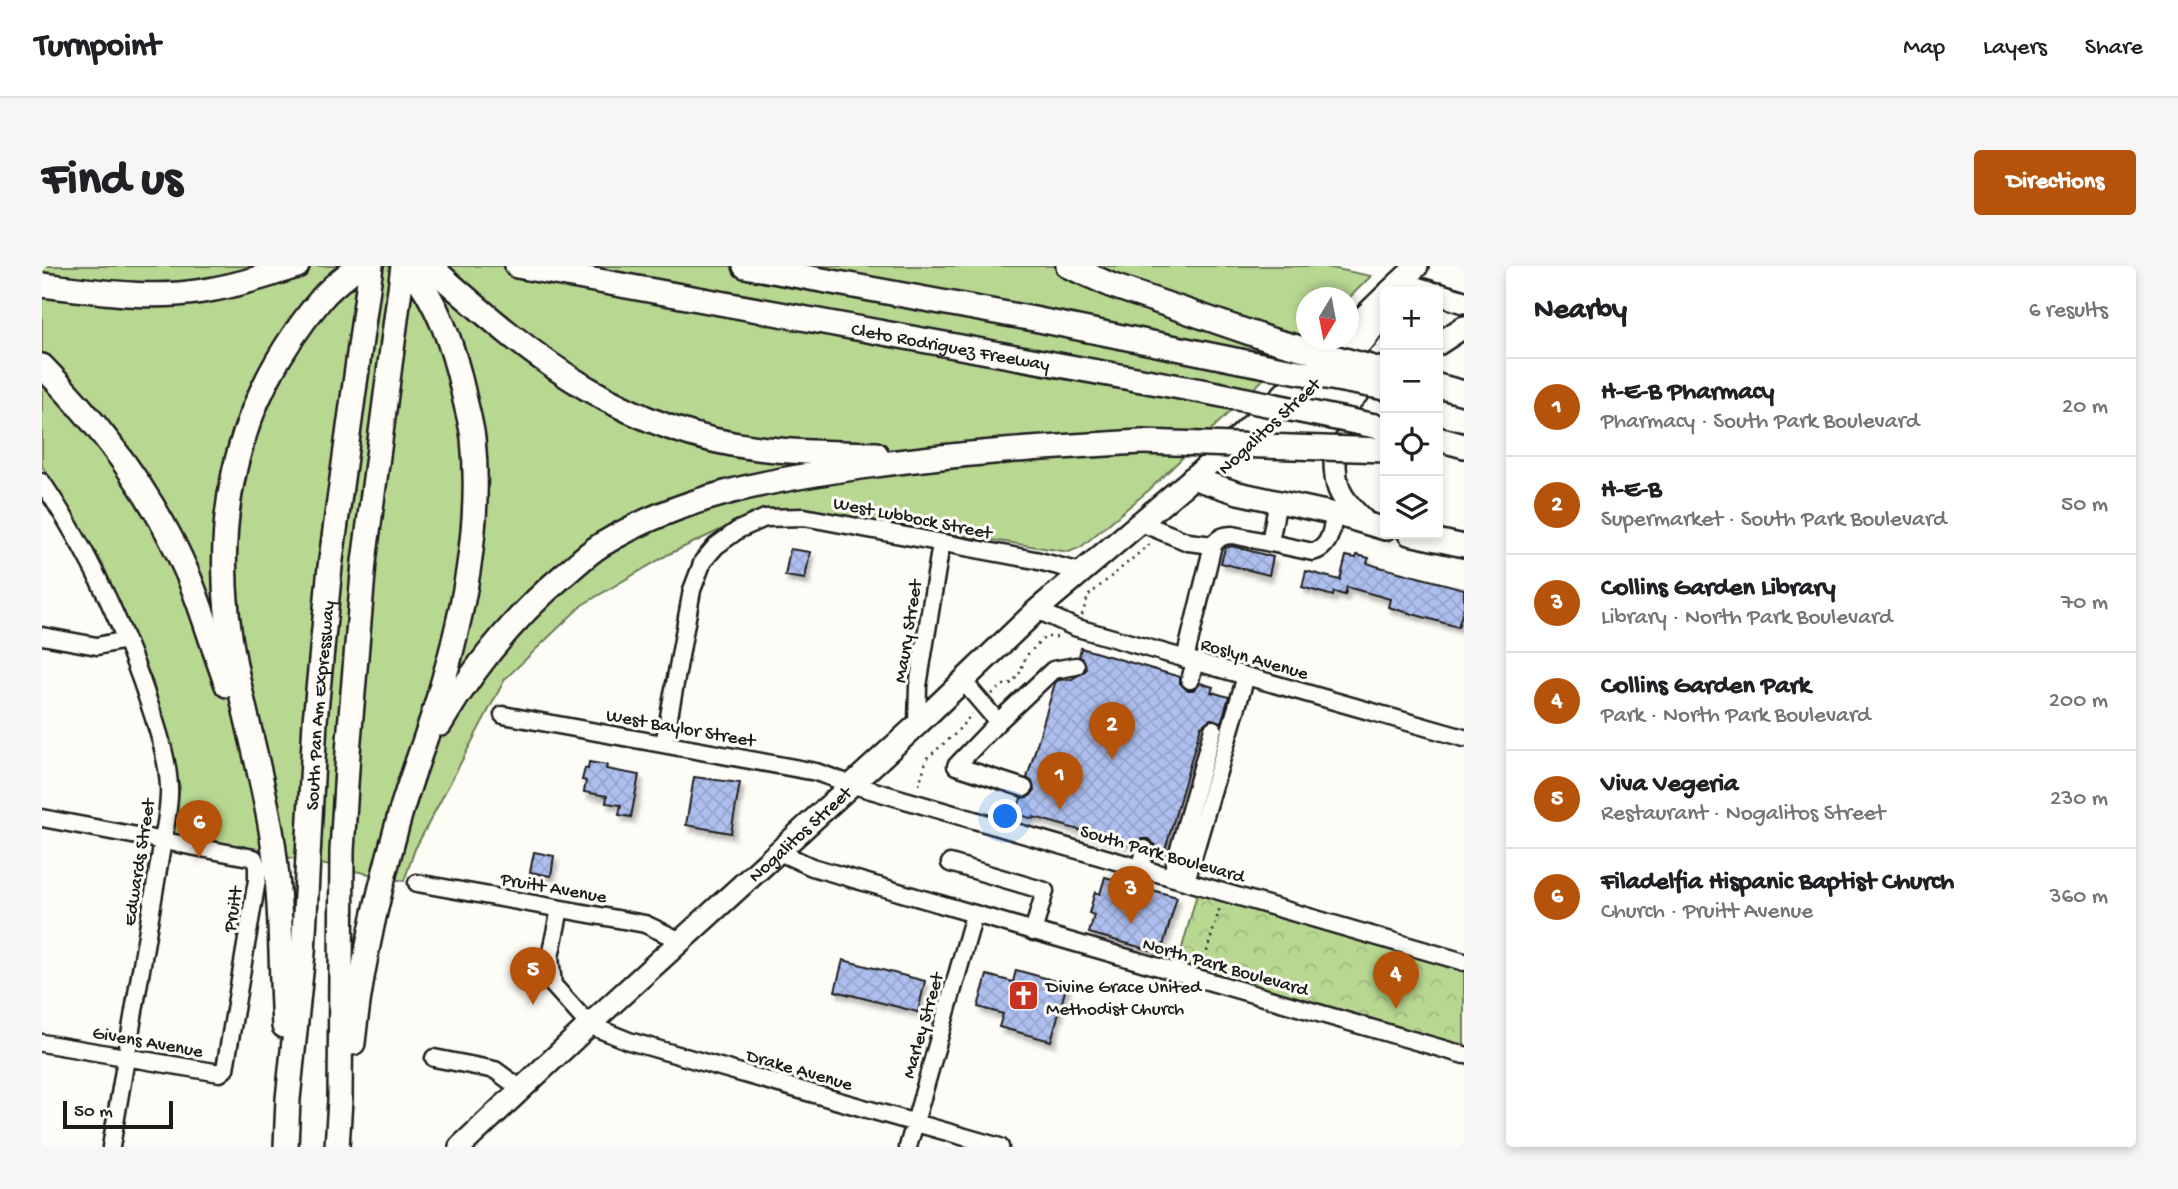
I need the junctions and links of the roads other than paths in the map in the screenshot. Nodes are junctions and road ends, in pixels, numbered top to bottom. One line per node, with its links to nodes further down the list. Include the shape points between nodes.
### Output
1 (297, 266): 11 (highway, via 201,292 147,295)
2 (358, 266): 59 (highway, via 323,296 276,360 239,448 231,485 224,566 235,663)
3 (371, 266): 82 (highway, South Pan Am Expressway, via 325,618 303,953)
4 (403, 266): 83 (highway, South Pan Am Expressway, via 364,562 348,752 341,850)
5 (409, 266): 58 (highway, via 440,316 456,358 473,437 469,557 460,614)
6 (434, 266): 29 (highway, via 483,313 560,373 603,398 689,434 757,448)
7 (517, 266): 25 (highway, Cleto Rodriguez Freeway, bridge)
8 (746, 266): 23 (highway, Cleto Rodriguez Freeway, bridge)
9 (1068, 266): 22 (highway, bridge, via 1271,341)
10 (1417, 266): 12 (main road)
11 (42, 285)
12 (1396, 287)
13 (1443, 296): 15 (main road)
14 (1380, 302): 17 (main road)
15 (1464, 302)
16 (1380, 318): 32 (main road, Nogalitos Street, via 1365,338)
17 (1359, 322)
18 (1464, 327): 19 (main road)
19 (1443, 341)
20 (1330, 350): 32 (main road, Nogalitos Street)
21 (42, 366): 59 (highway, via 111,442 164,526 196,595)
22 (1380, 370)
23 (1380, 387)
24 (1380, 403): 37 (main road, via 1335,452 1335,482 1346,504)
25 (1380, 427)
26 (1443, 440): 27 (highway)
27 (1464, 446)
28 (1380, 450): 29 (highway, bridge, via 1142,442)
29 (941, 456): 58 (highway, via 768,482 643,522 598,546 502,634 466,681)
30 (1443, 456): 31 (highway)
31 (1464, 458)
32 (1200, 480): 34 (main road); 36 (main road, Nogalitos Street)
33 (42, 482): 46 (street, Edwards Street, via 93,567)
34 (1278, 501): 35 (main road); 39 (street)
35 (1335, 514): 37 (main road); 39 (street, via 1328,544 1321,549 1306,551)
36 (1139, 522): 41 (street, via 1188,542); 43 (main road, Nogalitos Street)
37 (1377, 527)
38 (1432, 539): 42 (main road)
39 (1270, 542): 41 (street, via 1224,535)
40 (941, 544): 43 (street, West Lubbock Street); 54 (street, Maury Street, via 918,685); 57 (street, West Lubbock Street, via 804,517 765,518 737,530 703,561 692,590)
41 (1213, 545): 47 (street)
42 (1464, 546)
43 (1081, 572): 44 (main road, Nogalitos Street)
44 (1037, 610): 47 (street, Roslyn Avenue, via 1074,627); 51 (main road, Nogalitos Street)
45 (42, 636): 46 (street, via 97,646)
46 (126, 640): 63 (street, Edwards Street, via 158,729 168,776)
47 (1190, 660): 49 (street, Roslyn Avenue); 50 (street)
48 (1076, 666): 53 (street, via 1053,670)
49 (1246, 676): 56 (street, Roslyn Avenue); 68 (street)
50 (1190, 680)
51 (963, 681): 53 (street); 54 (main road, Nogalitos Street)
52 (503, 715): 57 (street, West Baylor Street)
53 (998, 722): 61 (street, via 956,766)
54 (917, 725): 60 (main road, Nogalitos Street)
55 (1213, 729): 68 (street)
56 (1464, 738)
57 (664, 744): 60 (street, West Baylor Street, via 816,772)
58 (420, 757): 83 (highway, via 378,895 351,1065)
59 (260, 774): 82 (highway, via 276,860)
60 (850, 784): 65 (main road, Nogalitos Street); 67 (street, South Park Boulevard)
61 (1024, 788)
62 (42, 818): 63 (street)
63 (163, 840): 75 (street, Pruitt, via 254,858 257,880); 79 (street, Edwards Street)
64 (1146, 849): 67 (street)
65 (777, 851): 71 (street, North Park Boulevard, via 812,867); 73 (main road, Nogalitos Street)
66 (950, 863): 72 (street, via 1045,891)
67 (1141, 868): 68 (street, South Park Boulevard)
68 (1179, 879): 74 (street, South Park Boulevard)
69 (416, 883): 70 (street, Pruitt Avenue)
70 (559, 909): 73 (street, Pruitt Avenue, via 645,924); 76 (street, via 550,957 553,985)
71 (974, 915): 72 (street, North Park Boulevard); 84 (street, Marley Street)
72 (1033, 932): 78 (street, North Park Boulevard)
73 (681, 941): 76 (main road, Nogalitos Street)
74 (1464, 962)
75 (244, 966): 79 (street, Givens Avenue, via 225,1069 220,1073)
76 (589, 1025): 81 (main road, Nogalitos Street); 84 (street, Drake Avenue, via 629,1041)
77 (42, 1043): 79 (street, Givens Avenue)
78 (1464, 1055)
79 (127, 1058): 85 (street, Edwards Street)
80 (434, 1058): 81 (street, via 495,1070)
81 (521, 1089): 88 (main road, Nogalitos Street)
82 (288, 1099): 86 (highway, South Pan Am Expressway)
83 (340, 1100): 87 (highway, South Pan Am Expressway)
84 (915, 1123): 89 (street, Marley Street); 90 (street, Drake Avenue)
85 (111, 1147)
86 (286, 1147)
87 (337, 1147)
88 (460, 1147)
89 (908, 1147)
90 (1000, 1147)

